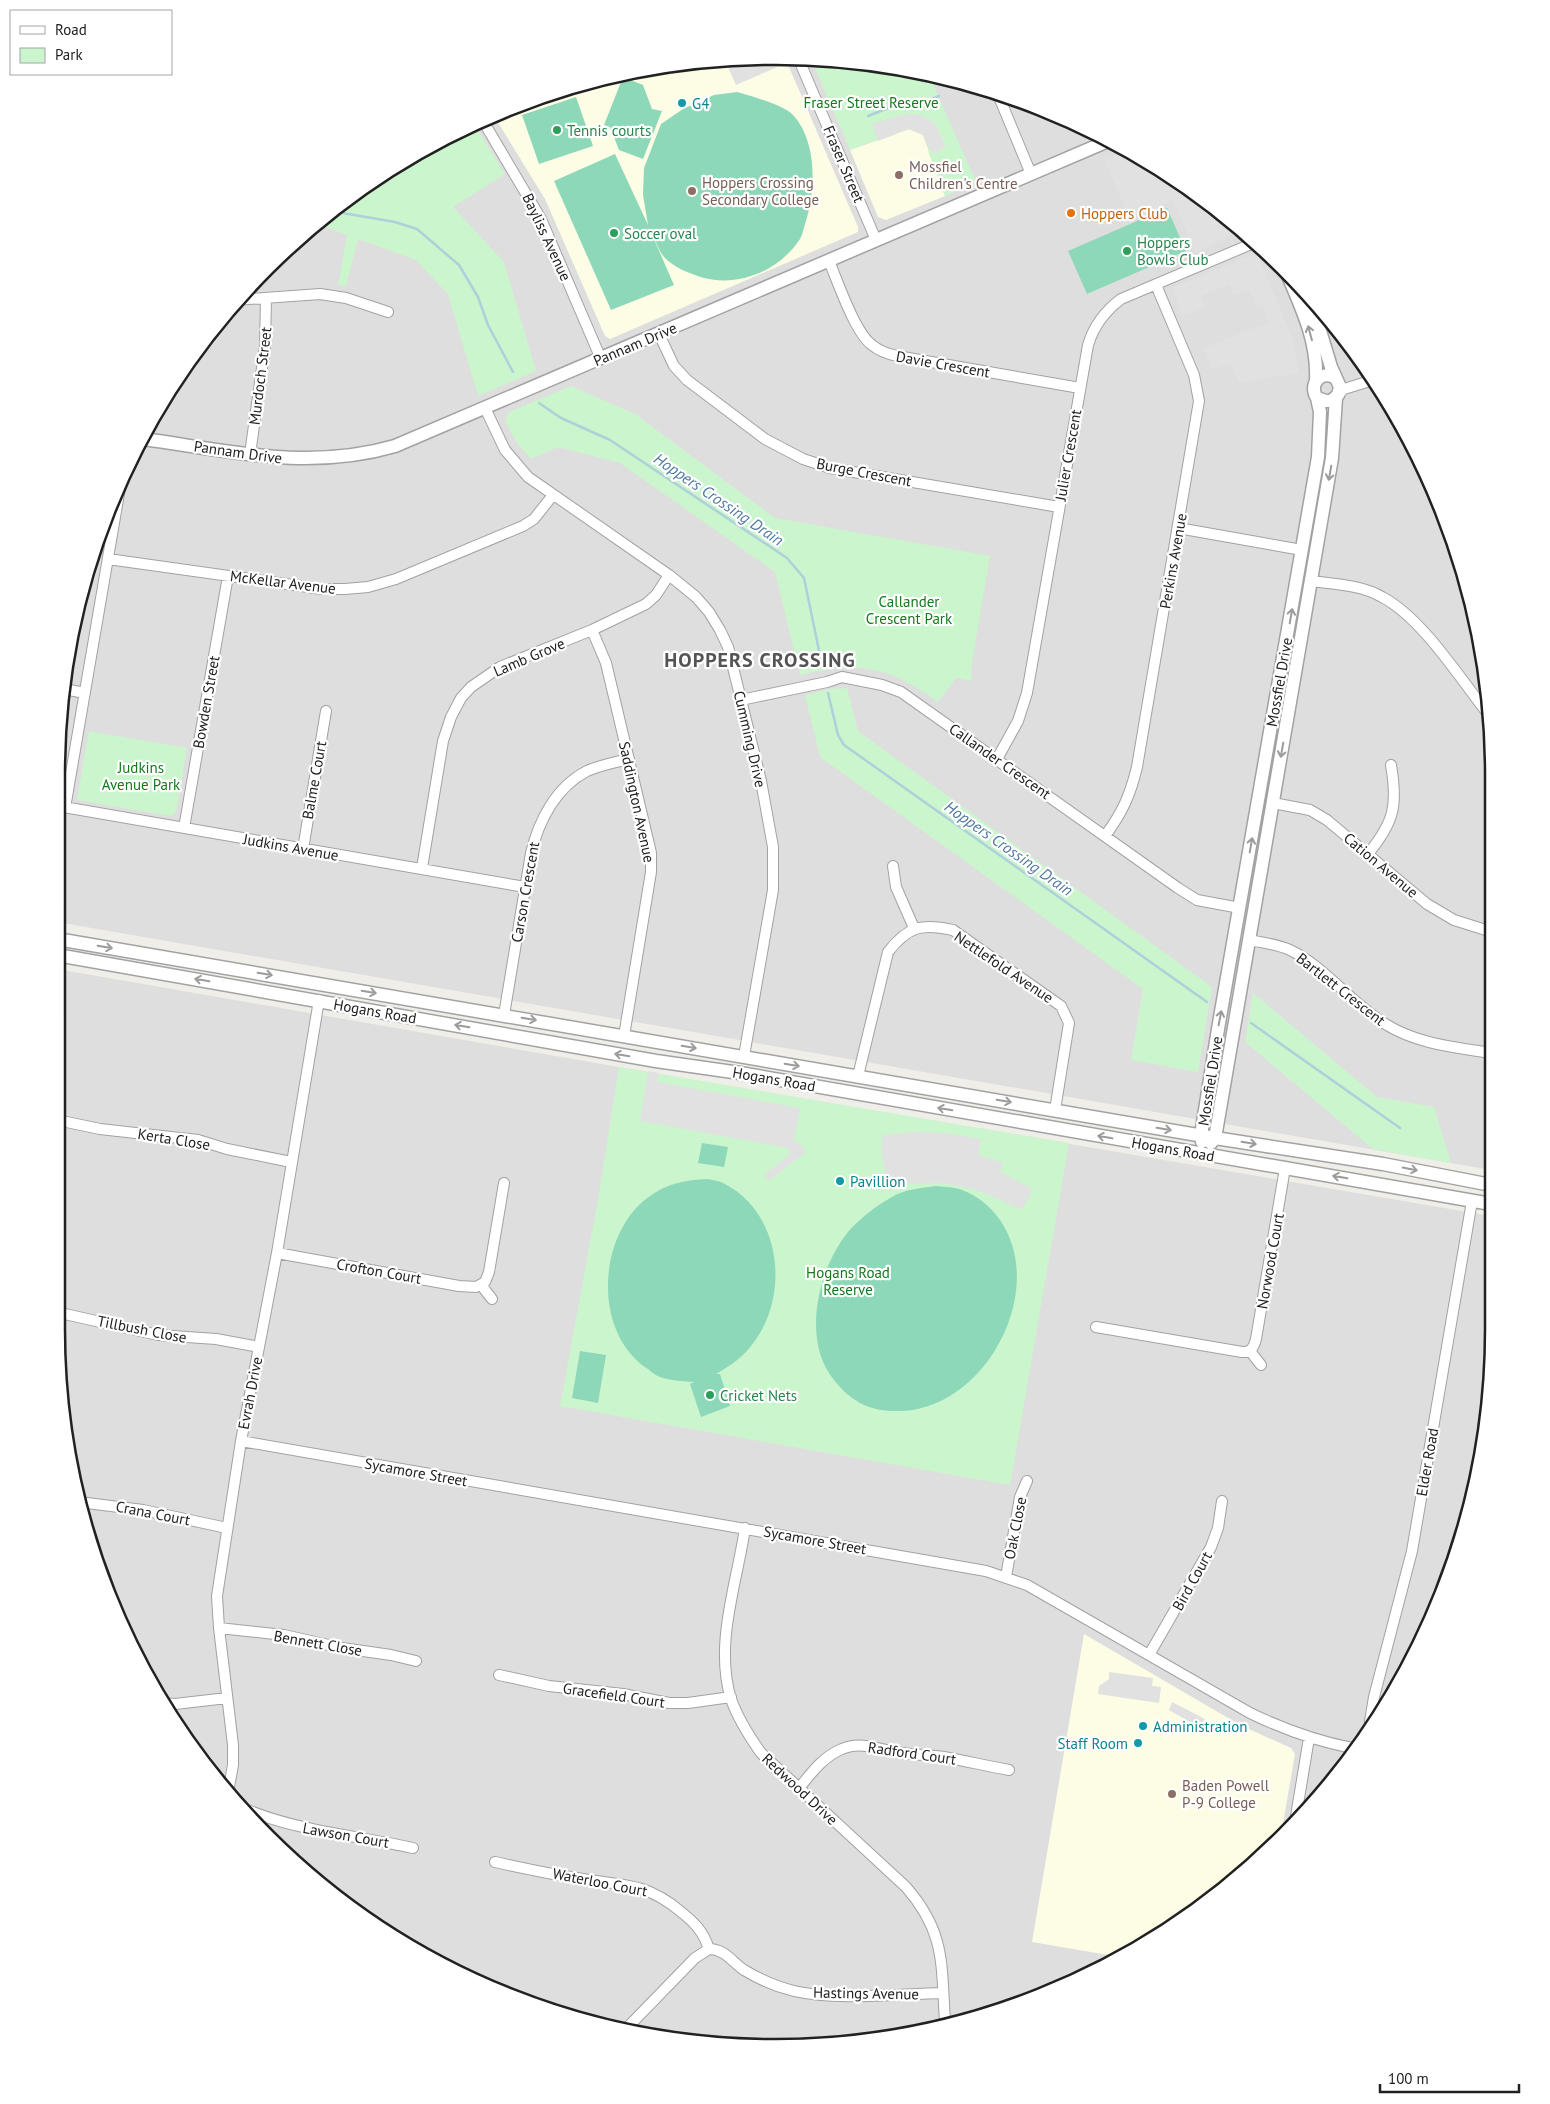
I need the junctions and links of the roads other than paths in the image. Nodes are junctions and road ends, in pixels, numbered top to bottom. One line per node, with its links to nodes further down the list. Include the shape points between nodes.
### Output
1 (802, 66): 6 (street, Fraser Street)
2 (1001, 102): 5 (street)
3 (486, 127): 16 (street, Bayliss Avenue, via 541,219)
4 (1101, 144): 5 (street, Pannam Drive)
5 (1031, 174): 6 (street, Pannam Drive)
6 (876, 240): 8 (street, Pannam Drive)
7 (1248, 246): 9 (street, Julier Crescent)
8 (829, 261): 15 (street, Pannam Drive); 21 (street, Davie Crescent, via 860,331 871,345 884,352)
9 (1156, 285): 21 (street, Julier Crescent, via 1122,299 1097,324 1088,344); 30 (street, Perkins Avenue, via 1199,393)
10 (1295, 292): 19 (street, one-way to 10, via 1311,331)
11 (266, 298): 12 (street); 13 (street, via 336,295); 26 (street, Murdoch Street, via 265,347)
12 (248, 299)
13 (388, 312)
14 (1316, 315): 17 (street)
15 (659, 334): 16 (street, Pannam Drive); 28 (street, Burge Crescent, via 674,366 687,380 765,439 803,459 830,468)
16 (601, 359): 24 (street, Pannam Drive)
17 (1336, 379): 18 (street); 19 (street, via 1323,376); 22 (street, via 1340,387)
18 (1364, 380)
19 (1316, 381): 23 (street, via 1314,390)
20 (1365, 382): 22 (street, via 1344,389)
21 (1080, 388): 28 (street, Julier Crescent)
22 (1337, 397): 23 (street, via 1326,402); 32 (street, Mossfiel Drive, one-way to 32, via 1332,458)
23 (1317, 398): 31 (street, Mossfiel Drive, via 1320,412 1318,457)
24 (486, 408): 26 (street, Pannam Drive, via 371,453 306,459); 27 (street, Cumming Drive, via 505,450 528,477)
25 (149, 440): 26 (street, Pannam Drive)
26 (250, 454)
27 (553, 495): 34 (street, Cumming Drive); 35 (street, McKellar Avenue, via 534,519 523,526 418,571 368,587 322,589)
28 (1059, 507): 45 (street, Julier Crescent, via 1027,694 1018,721)
29 (115, 514): 33 (street)
30 (1178, 528): 31 (street); 52 (street, Perkins Avenue, via 1133,784 1120,815)
31 (1302, 550): 32 (street); 36 (street, Mossfiel Drive)
32 (1315, 553): 37 (street, Mossfiel Drive)
33 (108, 559): 35 (street, McKellar Avenue); 40 (street)
34 (668, 575): 38 (street, Lamb Grove, via 656,595 646,604); 41 (street, Cumming Drive, via 696,596 720,630 728,647)
35 (228, 576): 51 (street, Bowden Street)
36 (1297, 578): 37 (street); 48 (street, Mossfiel Drive, one-way to 36)
37 (1311, 581): 42 (street, via 1366,591 1401,608); 49 (street, Mossfiel Drive, one-way to 49)
38 (592, 630): 44 (street, Saddington Avenue, via 606,663); 56 (street, Lamb Grove, via 500,667 461,698 450,717 444,741)
39 (70, 690): 40 (street)
40 (84, 693): 47 (street)
41 (741, 700): 45 (street, Callander Crescent, via 842,677 867,682 901,692); 72 (street, Cumming Drive, via 770,824 774,868)
42 (1481, 705)
43 (326, 712): 53 (street, Balme Court)
44 (629, 759): 57 (street, Carson Crescent, via 586,772 573,780 550,805 535,835); 69 (street, Saddington Avenue, via 651,853 651,872)
45 (997, 759): 52 (street, Callander Crescent)
46 (1391, 765): 54 (street, via 1395,795 1388,826)
47 (65, 787)
48 (1259, 801): 49 (street); 58 (street, Mossfiel Drive, one-way to 48)
49 (1273, 803): 54 (street, Cation Avenue, via 1310,810 1328,820); 59 (street, Mossfiel Drive)
50 (65, 808): 51 (street, Judkins Avenue)
51 (184, 828): 53 (street, Judkins Avenue)
52 (1105, 836): 58 (street, Callander Crescent, via 1197,900)
53 (303, 849): 56 (street, Judkins Avenue)
54 (1368, 854): 61 (street, Cation Avenue, via 1427,904 1454,920)
55 (893, 866): 60 (street, via 896,887)
56 (422, 868): 57 (street, Judkins Avenue)
57 (525, 887): 68 (street, Carson Crescent)
58 (1240, 908): 59 (street); 62 (street, Mossfiel Drive)
59 (1254, 911): 64 (street, Mossfiel Drive)
60 (914, 928): 75 (street, via 898,938 888,952); 76 (street, Nettlefold Avenue, via 933,926 953,930 1061,1006 1069,1023)
61 (1485, 930)
62 (1235, 938): 64 (street); 78 (street, Mossfiel Drive, one-way to 62)
63 (65, 940): 66 (street, Hogans Road, one-way to 66)
64 (1249, 940): 71 (street, Bartlett Crescent, via 1291,950 1371,1015 1404,1035); 79 (street, Mossfiel Drive)
65 (65, 956): 67 (street, Hogans Road, one-way to 65)
66 (321, 984): 67 (street); 68 (street, Hogans Road, one-way to 68)
67 (318, 1000): 73 (street, Hogans Road, one-way to 67); 81 (street, Evrah Drive)
68 (504, 1015): 69 (street, Hogans Road, one-way to 69)
69 (624, 1036): 70 (street, Hogans Road)
70 (652, 1041): 72 (street, Hogans Road, one-way to 72); 73 (street)
71 (1485, 1052)
72 (744, 1056): 74 (street); 75 (street, Hogans Road, one-way to 75)
73 (656, 1061): 74 (street, Hogans Road)
74 (740, 1073): 80 (street, Hogans Road, one-way to 74)
75 (858, 1076): 76 (street, Hogans Road, one-way to 76)
76 (1055, 1110): 78 (street, Hogans Road, one-way to 78)
77 (65, 1122): 81 (street, Kerta Close, via 198,1140)
78 (1201, 1135): 79 (street, Hogans Road); 80 (street, Mossfiel Drive)
79 (1215, 1138): 80 (street, Mossfiel Drive); 83 (street, Hogans Road, one-way to 83)
80 (1205, 1154): 82 (street, Hogans Road)
81 (291, 1162): 88 (street, Evrah Drive)
82 (1285, 1168): 86 (street, Hogans Road, one-way to 82); 94 (street, Norwood Court, via 1256,1339)
83 (1475, 1182): 85 (street, Hogans Road); 86 (street)
84 (504, 1183): 89 (street, via 489,1272 486,1282)
85 (1485, 1184)
86 (1472, 1201): 87 (street, Hogans Road); 110 (street, Elder Road, via 1412,1551)
87 (1485, 1203)
88 (277, 1253): 89 (street, Crofton Court, via 459,1286); 93 (street, Evrah Drive)
89 (481, 1285): 90 (street)
90 (492, 1300)
91 (65, 1314): 93 (street, Tillbush Close, via 158,1335 216,1339)
92 (1096, 1326): 94 (street)
93 (258, 1348): 96 (street, Evrah Drive)
94 (1250, 1351): 95 (street)
95 (1261, 1365)
96 (241, 1441): 100 (street, Evrah Drive); 101 (street, Sycamore Street)
97 (1027, 1481): 102 (street, Oak Close, via 1020,1497)
98 (1222, 1501): 104 (street, Bird Court, via 1211,1547)
99 (87, 1503): 100 (street, Crana Court)
100 (227, 1528): 103 (street, Evrah Drive, via 217,1596)
101 (745, 1528): 102 (street, Sycamore Street, via 970,1567); 107 (street, Redwood Drive, via 726,1636 726,1671)
102 (1006, 1577): 104 (street, Sycamore Street, via 1049,1597)
103 (219, 1628): 105 (street, Bennett Close, via 284,1635); 108 (street, Evrah Drive)
104 (1149, 1655): 111 (street, Sycamore Street, via 1250,1713)
105 (416, 1661)
106 (498, 1675): 107 (street, Gracefield Court, via 549,1686 669,1703)
107 (731, 1697): 115 (street, Redwood Drive, via 747,1733 761,1752)
108 (227, 1698): 109 (street); 114 (street, Evrah Drive, via 233,1745)
109 (173, 1704)
110 (1371, 1713)
111 (1309, 1738): 112 (street, Sycamore Street); 116 (street)
112 (1348, 1747)
113 (1008, 1770): 115 (street, Radford Court, via 943,1757 858,1746 832,1754)
114 (230, 1783)
115 (800, 1787): 121 (street, Redwood Drive, via 922,1905 940,1949)
116 (1297, 1810)
117 (256, 1813): 118 (street, Lawson Court, via 307,1830)
118 (414, 1848)
119 (494, 1862): 120 (street, Waterloo Court, via 643,1888 662,1896 696,1924 704,1934)
120 (709, 1950): 121 (street, Hastings Avenue, via 722,1952 744,1969 774,1985 794,1990 834,1995); 123 (street, via 695,1958)
121 (942, 1993): 122 (street, Redwood Drive)
122 (944, 2018)
123 (631, 2024)

